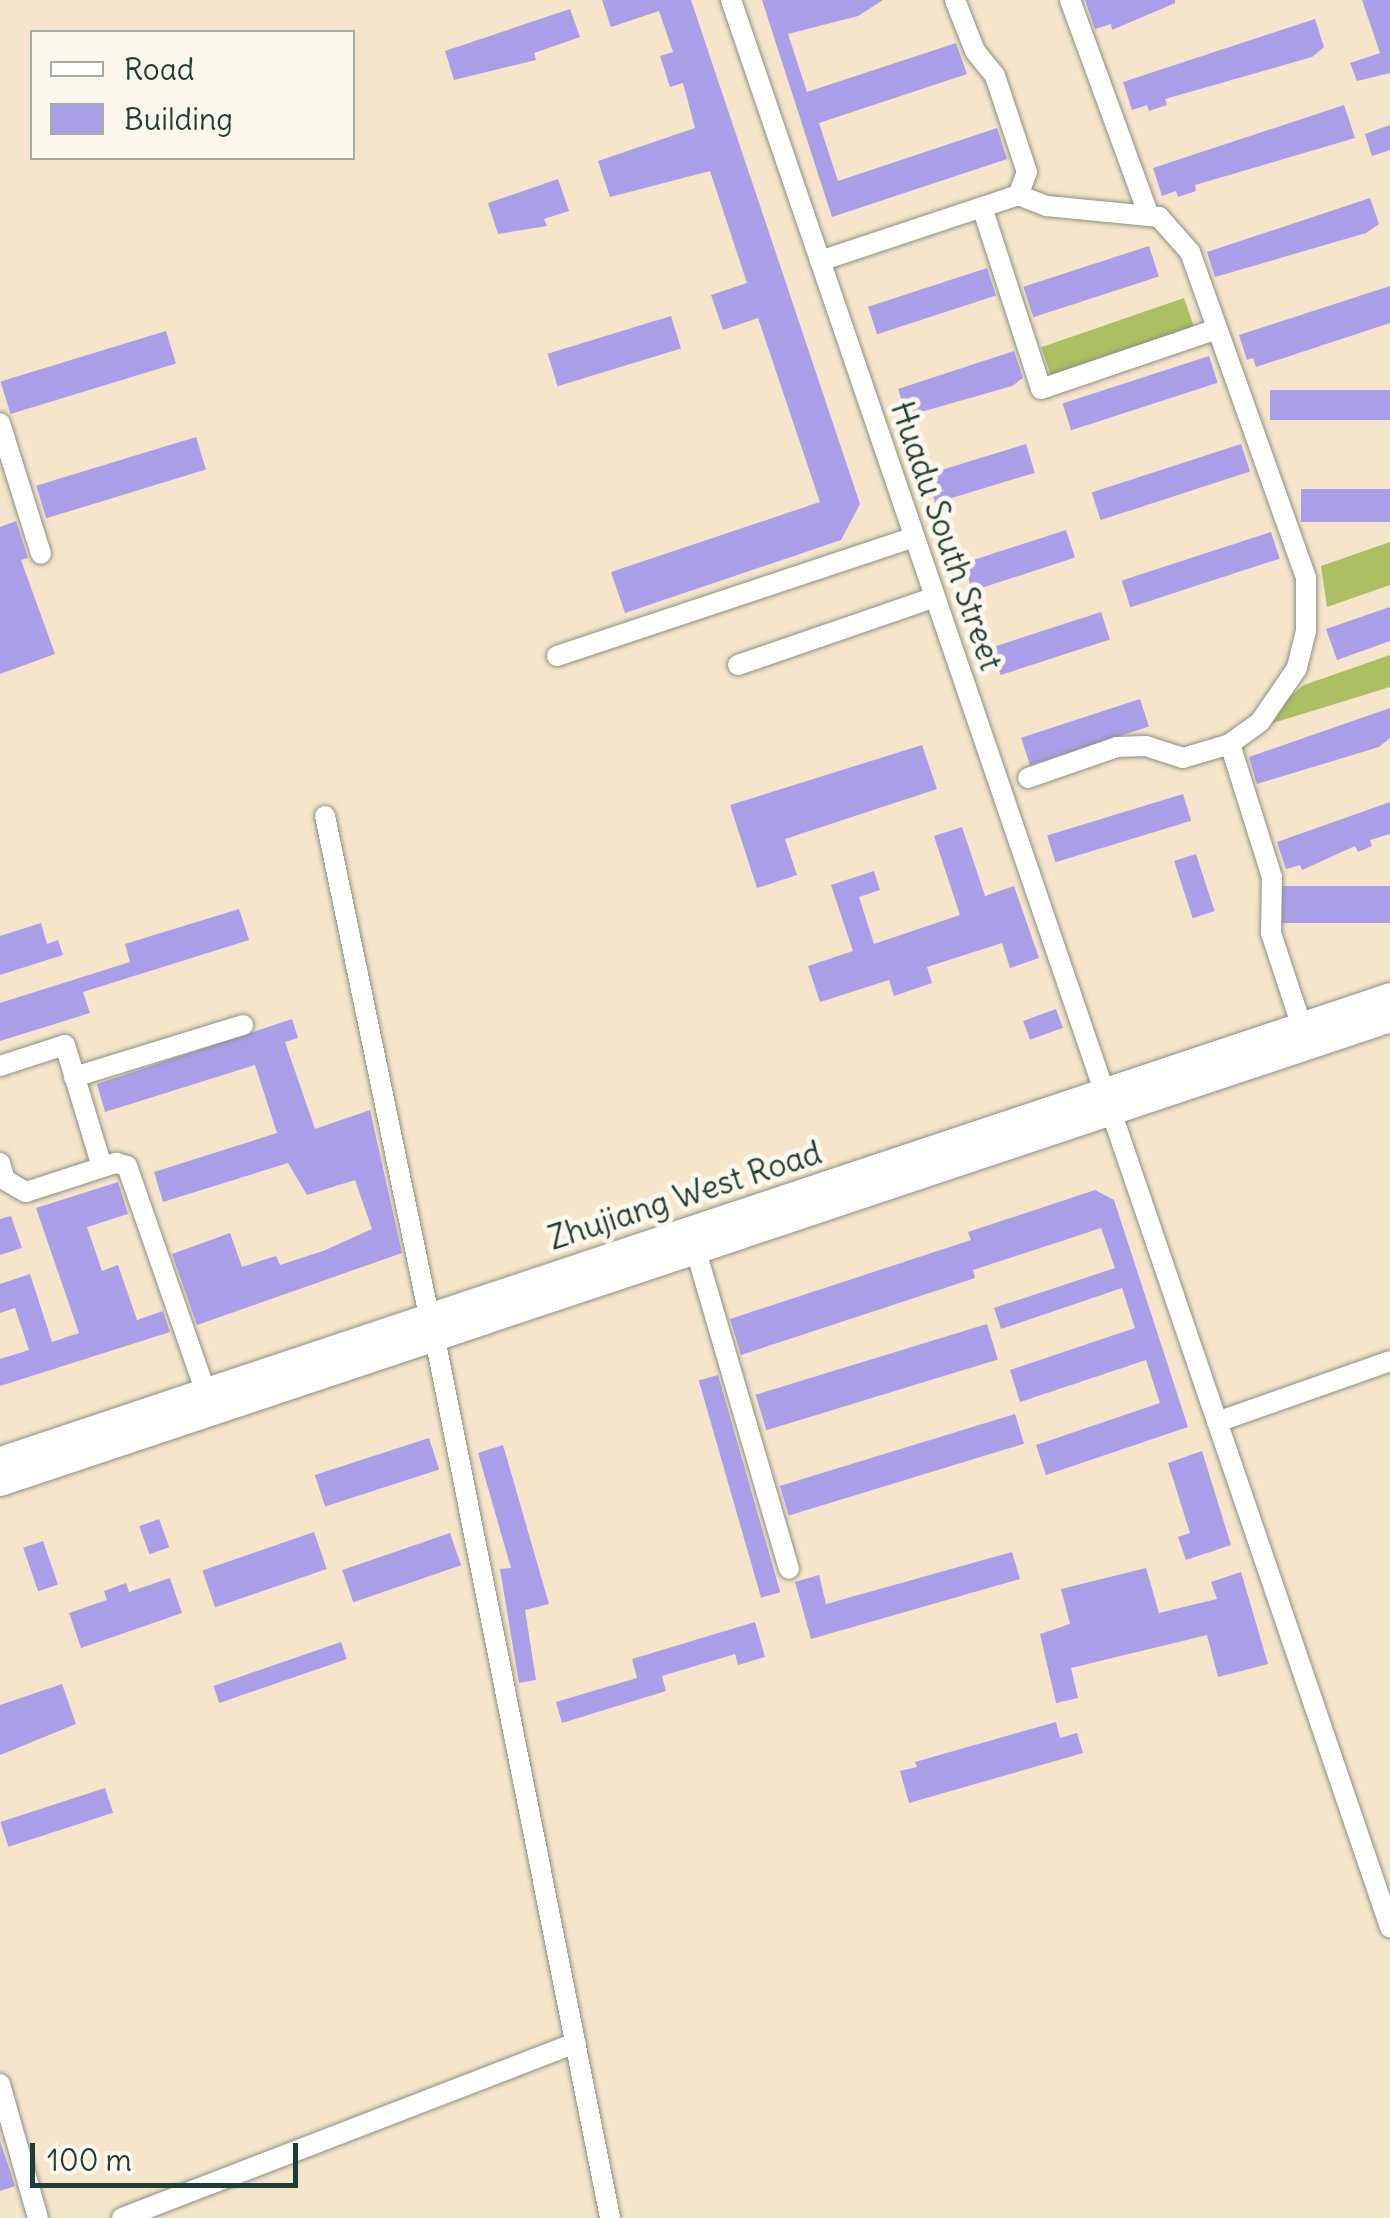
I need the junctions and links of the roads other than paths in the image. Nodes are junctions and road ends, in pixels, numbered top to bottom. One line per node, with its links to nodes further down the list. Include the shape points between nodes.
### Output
1 (731, 0): 7 (street, Huadu South Street)
2 (956, 0): 4 (street, via 975,51 995,76 1027,172)
3 (1070, 0): 6 (street)
4 (1018, 195): 5 (street); 6 (street, via 1048,206)
5 (982, 207): 7 (street); 8 (street, via 1041,389)
6 (1149, 216): 8 (street, via 1158,217 1190,252)
7 (820, 261): 10 (street, Huadu South Street)
8 (1217, 329): 15 (street, via 1306,576 1308,603 1297,668 1260,722)
9 (0, 424): 11 (street)
10 (914, 537): 12 (street, Huadu South Street); 13 (street)
11 (41, 554)
12 (935, 597): 14 (street); 24 (street, Huadu South Street)
13 (557, 656)
14 (738, 665)
15 (1230, 744): 16 (street, via 1183,758 1146,746 1117,747); 20 (street, via 1272,878 1271,933)
16 (1028, 778)
17 (325, 816): 28 (street)
18 (1390, 994): 20 (main road, Zhujiang West Road)
19 (1390, 1019): 24 (main road, Zhujiang West Road)
20 (1301, 1024): 24 (main road, Zhujiang West Road)
21 (243, 1025): 23 (street)
22 (0, 1066): 23 (street, via 65,1045)
23 (74, 1077): 26 (street)
24 (1107, 1101): 27 (main road, Zhujiang West Road); 28 (main road, Zhujiang West Road); 31 (street, Huadu South Street)
25 (0, 1163): 26 (street, via 5,1180 26,1192)
26 (102, 1167): 30 (street, via 116,1162 134,1176)
27 (696, 1250): 28 (main road, Zhujiang West Road); 34 (street)
28 (432, 1327): 30 (main road, Zhujiang West Road); 33 (main road, Zhujiang West Road); 36 (street)
29 (1390, 1361): 31 (street)
30 (206, 1390): 32 (main road, Zhujiang West Road)
31 (1217, 1422): 35 (street, Huadu South Street)
32 (0, 1459)
33 (0, 1483)
34 (790, 1569)
35 (1390, 1927)
36 (575, 2042): 39 (street); 40 (street)
37 (0, 2084): 38 (street)
38 (38, 2218)
39 (122, 2218)
40 (610, 2218)

